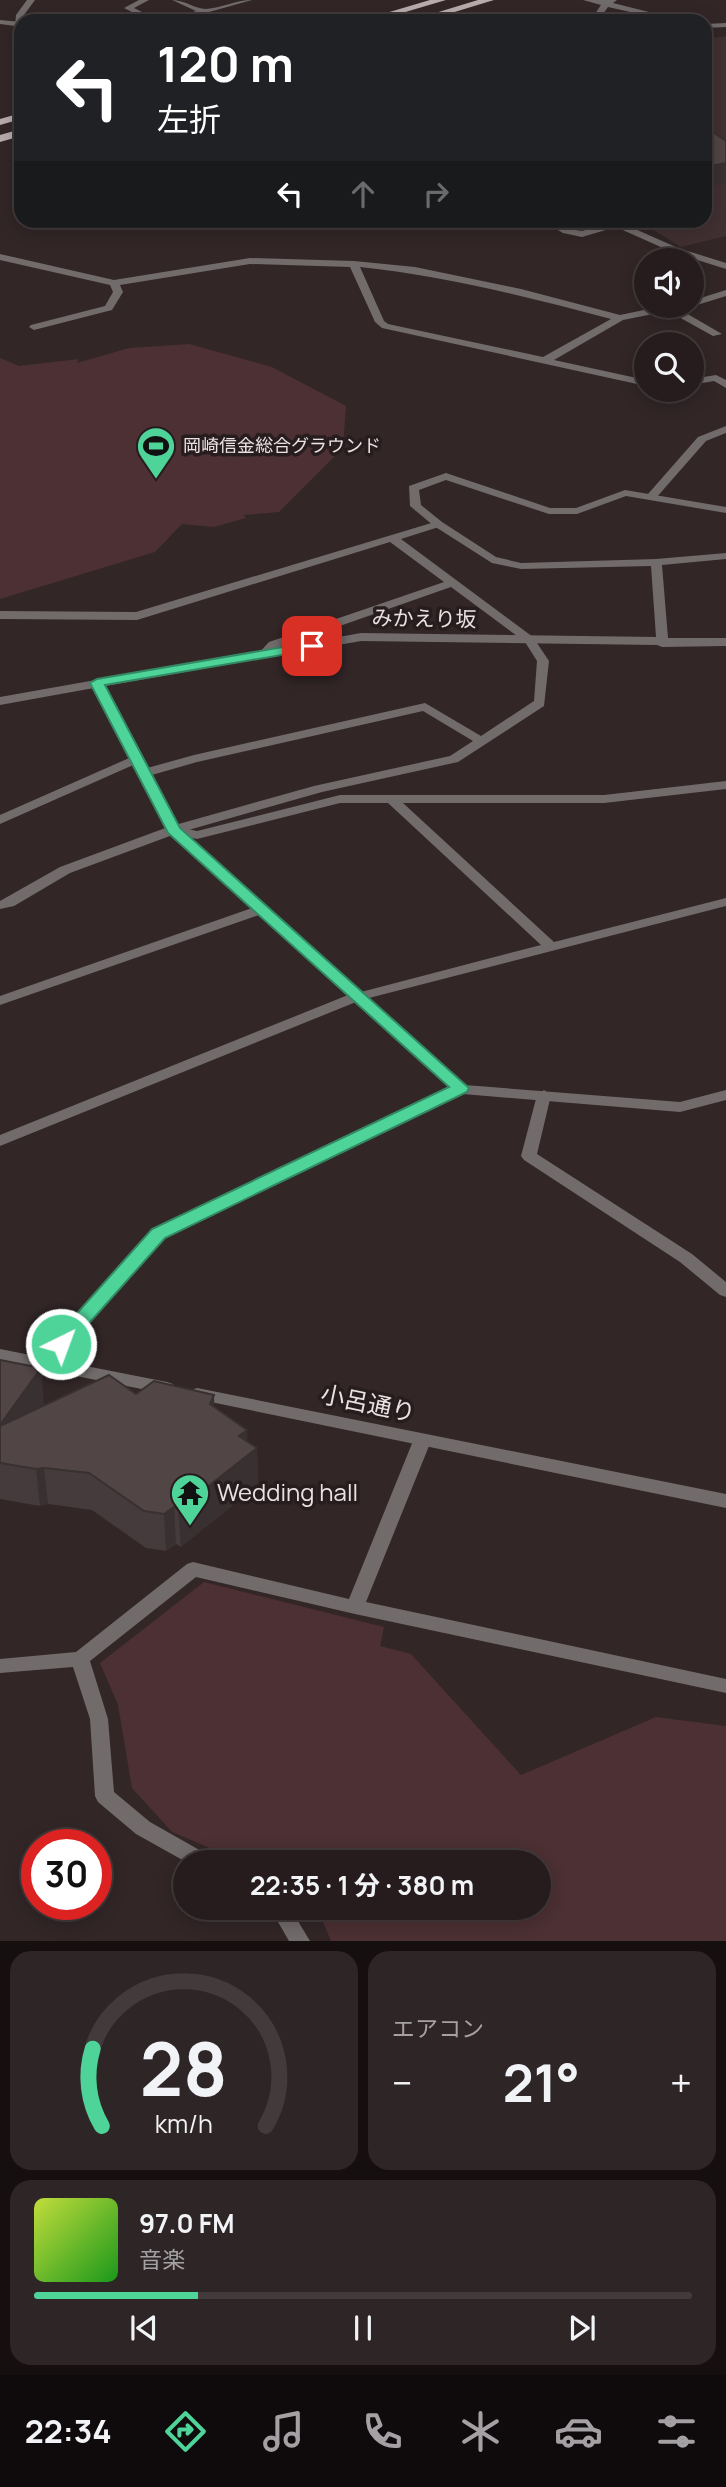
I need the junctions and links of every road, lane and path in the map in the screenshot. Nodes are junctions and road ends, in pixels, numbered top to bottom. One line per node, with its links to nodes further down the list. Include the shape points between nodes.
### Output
1 (32, 0): 10 (street)
2 (145, 0): 11 (street, via 128,8)
3 (176, 0): 9 (street)
4 (248, 0): 9 (street)
5 (489, 0): 14 (main road)
6 (587, 0): 8 (street)
7 (434, 1): 13 (main road)
8 (610, 2): 15 (street)
9 (204, 12): 12 (street)
10 (21, 14)
11 (141, 14)
12 (196, 14)
13 (388, 14)
14 (439, 14)
15 (655, 14)
16 (560, 228): 17 (street, via 582,234)
17 (603, 228)
18 (626, 228): 21 (street)
19 (0, 257): 22 (street)
20 (354, 264): 22 (street, via 250,261); 26 (street, via 441,275); 30 (street, via 386,326)
21 (726, 266)
22 (114, 283): 28 (street, via 118,292 109,308)
23 (726, 293): 24 (street)
24 (704, 300)
25 (634, 315): 26 (street)
26 (620, 318): 30 (street)
27 (692, 318): 29 (street)
28 (34, 327)
29 (717, 334)
30 (544, 361): 31 (street)
31 (634, 380)
32 (704, 380): 33 (street, via 716,378)
33 (726, 386)
34 (726, 429): 35 (street, via 702,439)
35 (652, 496): 36 (street); 37 (street, via 625,493 577,510 549,511 446,476 413,488 416,506)
36 (726, 510)
37 (438, 524): 38 (street); 40 (street, via 492,560 521,566)
38 (392, 538): 41 (street); 42 (street, via 137,616)
39 (726, 556): 40 (street)
40 (656, 562): 45 (street)
41 (453, 583): 43 (street); 46 (street, via 273,645)
42 (0, 615)
43 (529, 640): 45 (street, みかえり坂); 46 (street, みかえり坂, via 361,637); 49 (street, via 543,661 540,703)
44 (726, 642): 45 (street, みかえり坂)
45 (662, 643)
46 (263, 655): 47 (street, みかえり坂)
47 (97, 683): 48 (street, みかえり坂); 50 (street)
48 (0, 701)
49 (481, 741): 51 (street, via 425,708); 55 (street, via 454,759 319,789)
50 (136, 760): 51 (street); 54 (street)
51 (145, 773): 55 (street)
52 (726, 785): 53 (street, via 604,799)
53 (391, 799): 55 (street, via 340,799 197,835); 59 (street)
54 (0, 820)
55 (173, 830): 57 (street, via 65,870); 58 (street)
56 (726, 902): 59 (street)
57 (0, 905)
58 (263, 909): 60 (street); 61 (street)
59 (551, 947): 60 (street)
60 (357, 997): 62 (street); 65 (street)
61 (0, 1001)
62 (461, 1088): 64 (street); 68 (street, via 158,1234)
63 (726, 1095): 64 (street, via 680,1107)
64 (544, 1096): 66 (street, via 529,1156 687,1258)
65 (0, 1141)
66 (726, 1291)
67 (0, 1355): 68 (street, 小呂通り)
68 (45, 1362): 69 (street, 小呂通り)
69 (422, 1441): 70 (street, 小呂通り); 71 (street)
70 (726, 1502)
71 (355, 1607): 72 (street, via 193,1569); 74 (street)
72 (80, 1659): 73 (street); 75 (street, via 99,1719 105,1796 143,1828)
73 (0, 1666)
74 (726, 1686)
75 (182, 1850)
76 (287, 1920): 77 (street)
77 (300, 1941)

